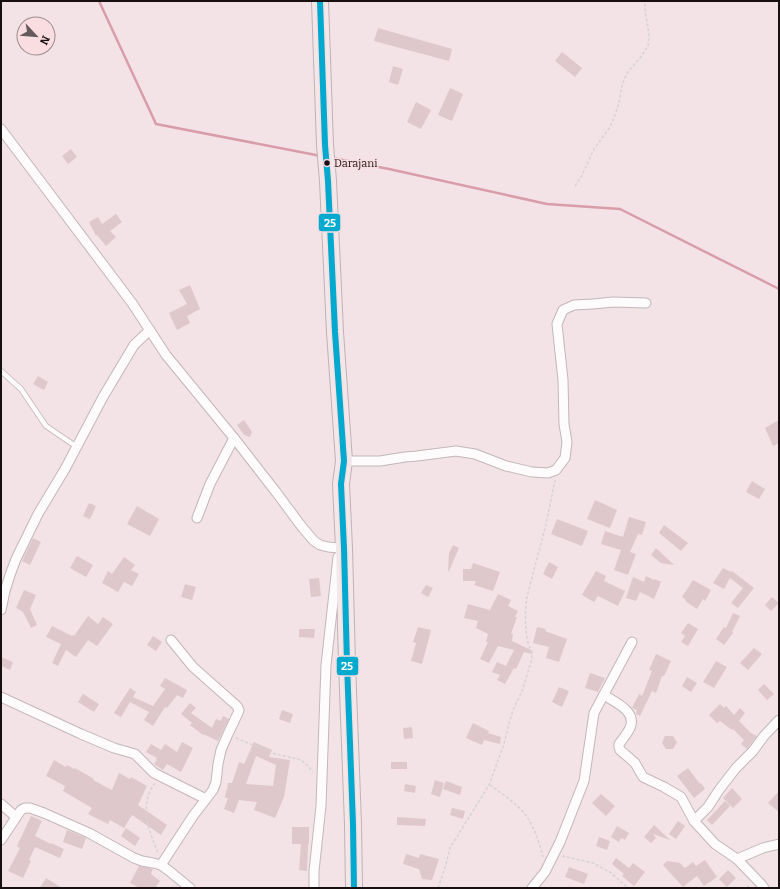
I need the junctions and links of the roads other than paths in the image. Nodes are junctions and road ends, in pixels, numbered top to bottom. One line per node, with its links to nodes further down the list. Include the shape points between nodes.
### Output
1 (320, 1): 8 (highway, via 325,145)
2 (1, 129): 4 (street)
3 (646, 303): 8 (street, via 574,305 562,310 557,324 567,442 565,458 556,470 548,473 532,472 506,466 475,454 456,451 380,461)
4 (150, 330): 6 (street, via 166,355); 7 (street, via 134,345)
5 (1, 371): 7 (lane, via 21,389 46,426)
6 (234, 438): 9 (street, via 210,484); 10 (street, via 314,541 320,545)
7 (77, 447): 11 (street, via 38,514 16,559)
8 (344, 461): 10 (highway, via 341,484)
9 (197, 518)
10 (342, 548): 26 (street, via 326,665 321,806); 27 (highway)
11 (1, 610)
12 (171, 640): 17 (street, via 193,667 238,708 238,716 221,750 216,782)
13 (632, 642): 14 (street)
14 (604, 695): 20 (street, via 631,715 630,728 619,748 635,763 643,776 681,797); 28 (street, via 594,713 584,781 555,854)
15 (1, 697): 17 (street, via 81,734 135,754 158,776)
16 (779, 720): 20 (street)
17 (206, 799): 24 (street)
18 (1, 804): 19 (street)
19 (16, 817): 21 (street); 24 (street, via 21,810 30,808 89,833 134,858)
20 (694, 821): 23 (street, via 714,844)
21 (1, 840)
22 (779, 844): 23 (street)
23 (737, 859): 29 (street)
24 (160, 865): 25 (street)
25 (190, 888)
26 (314, 888)
27 (354, 888)
28 (532, 888)
29 (764, 888)

